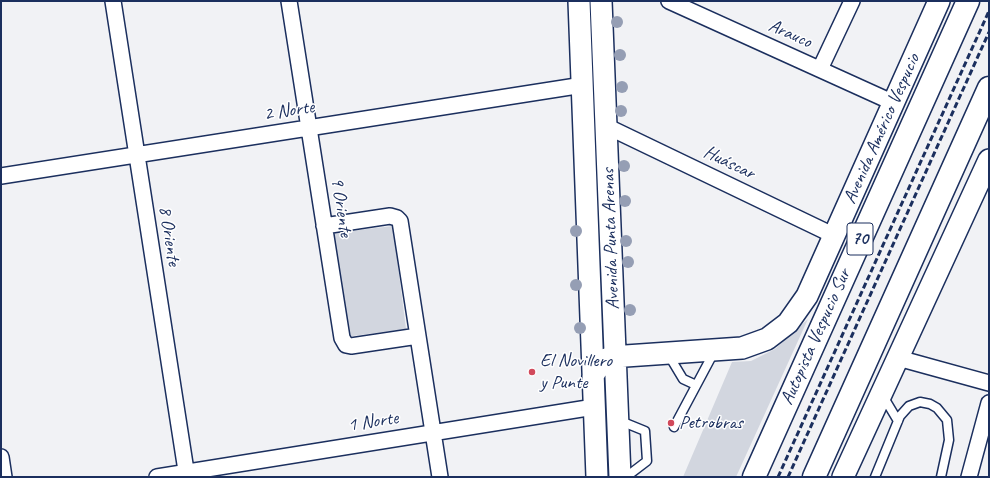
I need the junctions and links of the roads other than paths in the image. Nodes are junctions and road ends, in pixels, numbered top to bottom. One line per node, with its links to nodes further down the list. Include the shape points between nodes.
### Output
1 (113, 1): 15 (street, 8 Oriente)
2 (289, 1): 14 (street, 9 Oriente)
3 (579, 1): 10 (main road, Avenida Punta Arenas)
4 (601, 1): 13 (main road, Avenida Punta Arenas)
5 (669, 1): 9 (street, Arauco)
6 (852, 1): 9 (street)
7 (939, 1): 12 (main road, Avenida Américo Vespucio)
8 (968, 1): 46 (highway, Autopista Vespucio Sur / 70)
9 (820, 70): 12 (street, Arauco)
10 (583, 85): 14 (street, 2 Norte); 25 (main road, Avenida Punta Arenas)
11 (989, 88): 47 (highway)
12 (894, 103): 19 (main road, Avenida Américo Vespucio)
13 (606, 126): 19 (street, Huáscar); 23 (main road, Avenida Punta Arenas)
14 (309, 128): 15 (street, 2 Norte); 18 (street, 9 Oriente)
15 (137, 155): 17 (street, 2 Norte); 39 (street, 8 Oriente)
16 (989, 160): 24 (main road)
17 (1, 176)
18 (324, 226): 20 (street, via 390,216 397,218 401,225); 20 (street, 9 Oriente, via 343,342 355,346)
19 (835, 236): 21 (main road, Avenida Américo Vespucio, via 807,296 788,323 778,332 754,345)
20 (418, 336): 36 (street)
21 (715, 351): 22 (main road, Avenida Américo Vespucio); 27 (lane)
22 (668, 354): 23 (main road, Avenida Américo Vespucio); 27 (lane, via 683,379)
23 (616, 356): 25 (main road, Avenida Américo Vespucio, via 601,362); 31 (main road, Avenida Punta Arenas)
24 (898, 358): 26 (street); 28 (main road)
25 (593, 376): 30 (main road, Avenida Punta Arenas)
26 (989, 383)
27 (696, 385): 33 (lane)
28 (882, 393): 32 (lane); 38 (main road)
29 (989, 403): 50 (street)
30 (594, 407): 36 (street, 1 Norte); 43 (main road, Avenida Punta Arenas)
31 (618, 420): 34 (lane); 44 (main road, Avenida Punta Arenas)
32 (898, 421): 48 (lane); 49 (lane, via 903,411 915,403 930,404 942,413 947,420 949,440)
33 (674, 428)
34 (645, 431): 35 (lane); 45 (lane, via 647,461)
35 (653, 431)
36 (433, 433): 39 (street, 1 Norte); 42 (street)
37 (1, 457): 40 (street)
38 (848, 474)
39 (186, 475): 41 (street, 1 Norte)
40 (4, 477)
41 (158, 477)
42 (440, 477)
43 (597, 477)
44 (620, 477)
45 (626, 477)
46 (754, 477)
47 (814, 477)
48 (875, 477)
49 (941, 477)
50 (969, 477)

